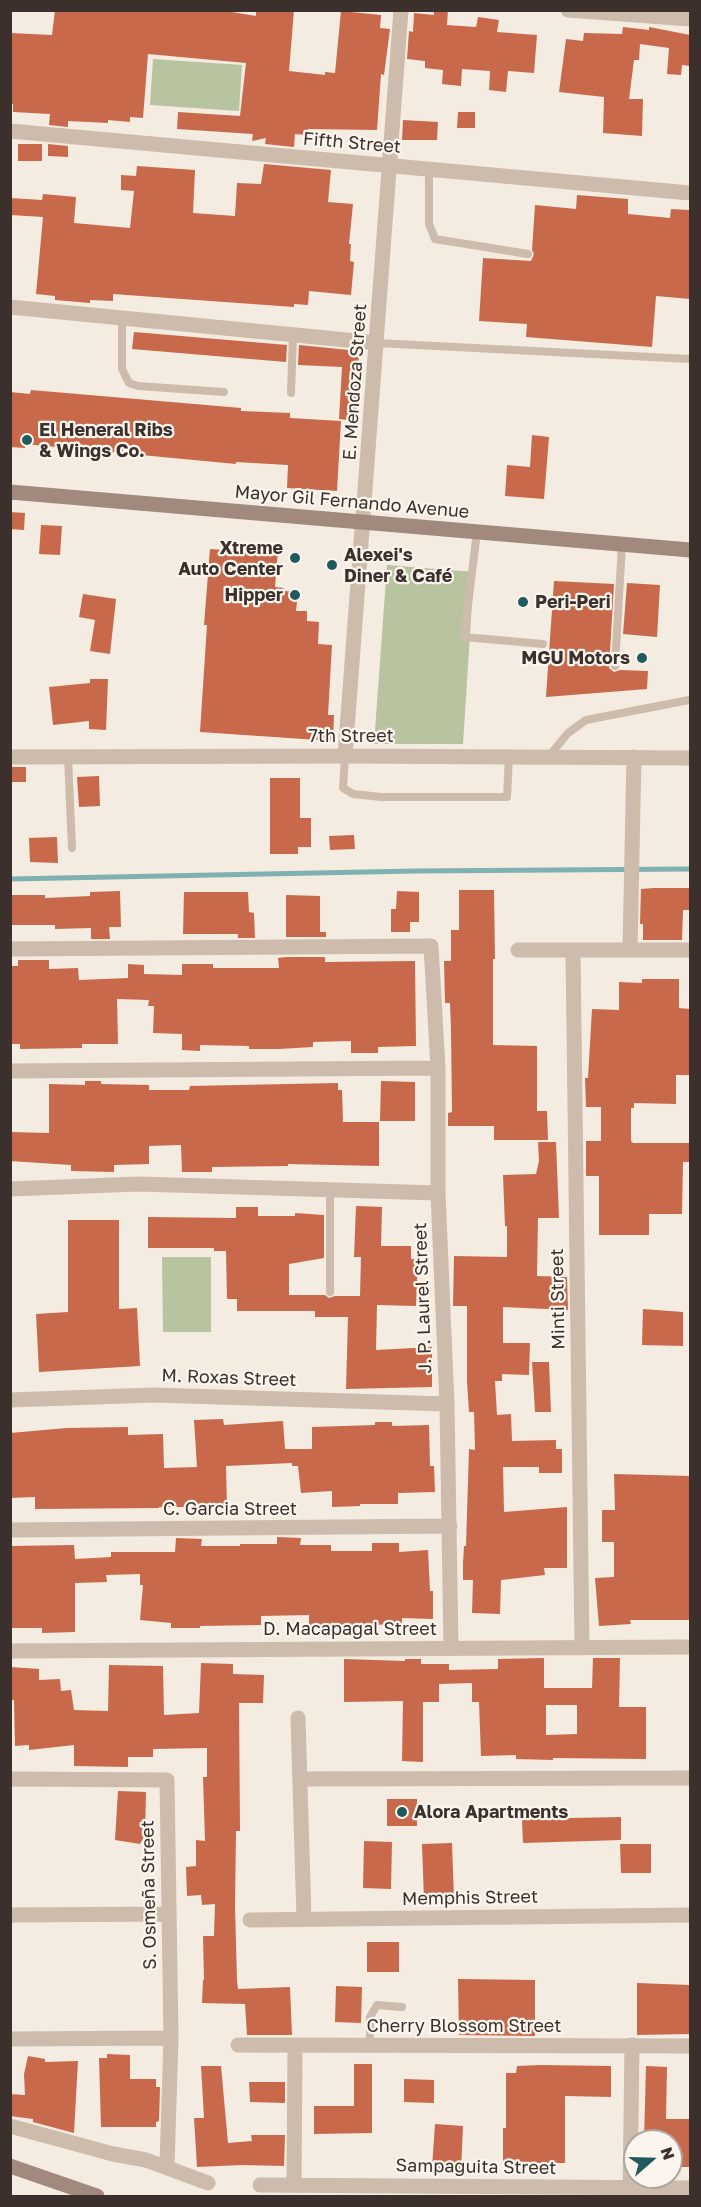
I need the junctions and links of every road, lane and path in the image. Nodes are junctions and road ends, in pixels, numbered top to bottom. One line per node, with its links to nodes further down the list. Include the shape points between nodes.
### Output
1 (401, 10): 6 (street, E. Mendoza Street)
2 (568, 10): 3 (street)
3 (640, 13): 4 (street)
4 (690, 19)
5 (10, 131): 6 (street, Fifth Street)
6 (391, 166): 7 (street, Fifth Street); 13 (street, E. Mendoza Street)
7 (429, 169): 8 (street, Fifth Street); 9 (lane, via 429,224 435,239)
8 (690, 193)
9 (528, 254)
10 (10, 307): 11 (street)
11 (122, 319): 12 (street); 15 (lane, via 122,369 129,382 138,386)
12 (293, 335): 13 (street); 16 (lane)
13 (377, 343): 14 (lane); 18 (street, E. Mendoza Street)
14 (690, 359)
15 (224, 392)
16 (291, 393)
17 (10, 492): 18 (street, Mayor Gil Fernando Avenue)
18 (363, 522): 19 (street, Mayor Gil Fernando Avenue); 25 (street, E. Mendoza Street)
19 (477, 532): 20 (street, Mayor Gil Fernando Avenue); 22 (lane, via 464,637)
20 (622, 544): 21 (street, Mayor Gil Fernando Avenue); 23 (lane)
21 (690, 550)
22 (543, 644)
23 (615, 666)
24 (689, 700): 27 (lane, via 586,720 568,733)
25 (345, 756): 26 (street, 7th Street); 26 (lane, via 343,788 353,794 381,797 507,797); 29 (street, 7th Street)
26 (509, 756): 27 (street, 7th Street)
27 (549, 756): 30 (street, 7th Street)
28 (10, 757): 29 (street, 7th Street)
29 (68, 757): 32 (lane)
30 (634, 757): 31 (street, 7th Street); 36 (street)
31 (690, 758)
32 (72, 848)
33 (10, 949): 38 (street, J. P. Laurel Street, via 431,946)
34 (518, 950): 35 (street)
35 (573, 950): 36 (street); 48 (street, Minti Street)
36 (630, 950): 37 (street)
37 (690, 950)
38 (438, 1068): 39 (street); 42 (street, J. P. Laurel Street)
39 (10, 1071)
40 (10, 1189): 41 (street, via 139,1184)
41 (330, 1190): 42 (street); 43 (lane)
42 (438, 1193): 45 (street, J. P. Laurel Street)
43 (330, 1292)
44 (10, 1401): 45 (street, M. Roxas Street, via 153,1395)
45 (447, 1404): 46 (street, J. P. Laurel Street)
46 (450, 1526): 47 (street, C. Garcia Street); 50 (street, J. P. Laurel Street)
47 (10, 1530)
48 (582, 1647): 49 (street, D. Macapagal Street); 50 (street, D. Macapagal Street)
49 (690, 1647)
50 (451, 1648): 51 (street, D. Macapagal Street)
51 (10, 1651)
52 (298, 1718): 55 (street)
53 (690, 1778): 55 (street)
54 (10, 1779): 56 (street, S. Osmeña Street, via 167,1780)
55 (300, 1779): 59 (street)
56 (169, 1914): 57 (street); 62 (street, S. Osmeña Street)
57 (10, 1915)
58 (690, 1915): 59 (street, Memphis Street)
59 (304, 1919): 60 (street, Memphis Street)
60 (250, 1920)
61 (402, 2007): 67 (lane, via 377,2005 370,2017)
62 (171, 2038): 63 (street); 71 (street, S. Osmeña Street)
63 (10, 2039)
64 (238, 2045): 66 (street, Cherry Blossom Street)
65 (632, 2045): 67 (street, Cherry Blossom Street); 68 (street, Cherry Blossom Street); 76 (street)
66 (295, 2046): 67 (street, Cherry Blossom Street); 74 (street)
67 (370, 2046)
68 (690, 2046)
69 (10, 2126): 71 (street)
70 (10, 2166): 77 (street)
71 (167, 2166): 72 (street)
72 (208, 2183)
73 (260, 2185): 74 (street, Sampaguita Street)
74 (294, 2185): 76 (street, Sampaguita Street)
75 (690, 2188): 76 (street, Sampaguita Street)
76 (630, 2192)
77 (98, 2196)

